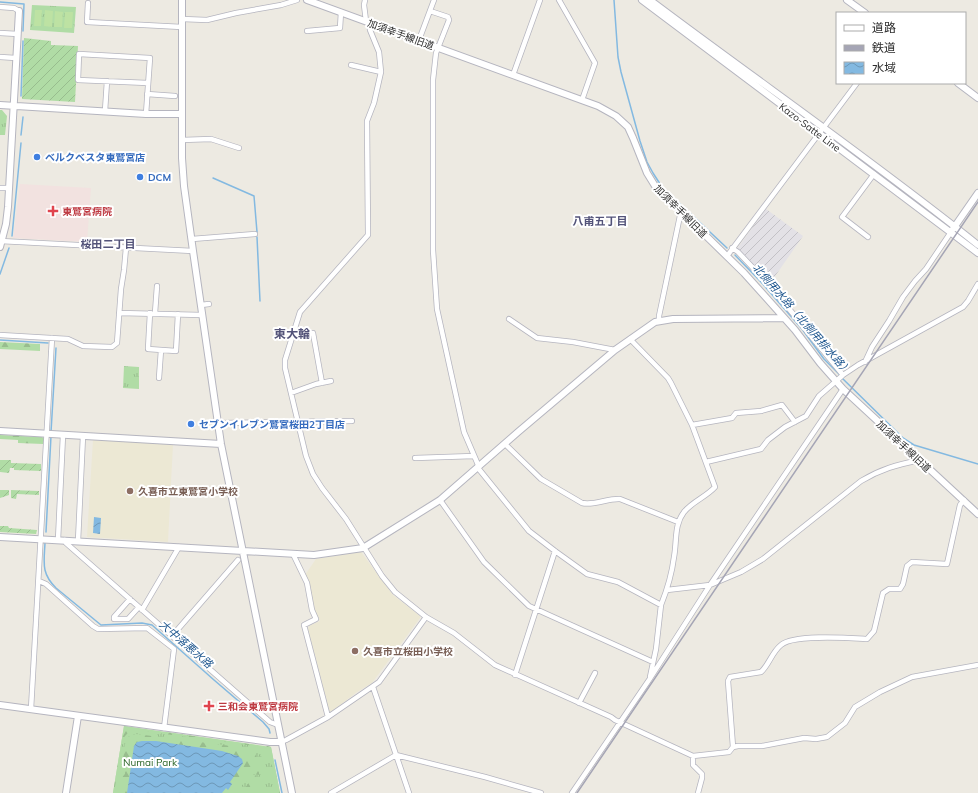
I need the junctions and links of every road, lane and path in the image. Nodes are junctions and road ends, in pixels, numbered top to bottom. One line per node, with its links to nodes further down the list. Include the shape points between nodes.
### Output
1 (182, 0): 17 (street)
2 (297, 0): 17 (street, via 207,20)
3 (307, 0): 15 (street, 加須幸手線旧道)
4 (365, 0): 18 (street)
5 (434, 0): 14 (street)
6 (540, 0): 29 (street)
7 (559, 0): 37 (street, via 595,63)
8 (642, 0): 44 (street, Kazo-Satte Line)
9 (650, 0): 43 (street, Kazo-Satte Line)
10 (848, 0): 16 (street)
11 (88, 3): 19 (street, via 87,22)
12 (0, 7): 13 (street)
13 (19, 11): 22 (street)
14 (430, 11): 23 (street); 24 (street, via 448,17 449,20)
15 (341, 12): 18 (street, 加須幸手線旧道); 20 (street, via 340,28)
16 (864, 12)
17 (182, 19): 19 (street)
18 (368, 22): 23 (street, 加須幸手線旧道); 28 (street, via 379,52)
19 (182, 26): 42 (street)
20 (308, 31)
21 (0, 33): 22 (street)
22 (18, 34): 26 (street)
23 (419, 40): 24 (street, 加須幸手線旧道)
24 (439, 48): 29 (street, 加須幸手線旧道); 99 (street, via 436,53 433,80 433,250 436,301 464,432)
25 (0, 57): 26 (street)
26 (16, 58): 39 (street)
27 (351, 64): 28 (street)
28 (381, 72): 75 (street, via 367,120 368,235 303,308)
29 (513, 75): 37 (street, 加須幸手線旧道)
30 (107, 82): 31 (street); 31 (street, via 78,80 79,54 150,58); 40 (street)
31 (148, 83): 34 (street)
32 (856, 84): 43 (street)
33 (959, 84): 36 (street)
34 (147, 94): 35 (street); 41 (street)
35 (175, 96)
36 (978, 98)
37 (582, 100): 51 (street, 加須幸手線旧道, via 606,110 624,123 631,132 647,173 655,186)
38 (0, 105): 39 (street)
39 (14, 105): 40 (street); 49 (street)
40 (105, 111): 41 (street)
41 (146, 114): 42 (street)
42 (181, 114): 45 (street)
43 (823, 128): 44 (street); 52 (street, Kazo-Satte Line)
44 (819, 134): 47 (street, Kazo-Satte Line); 59 (street)
45 (182, 140): 46 (street, via 211,139); 55 (street, via 184,186)
46 (239, 148)
47 (874, 174): 52 (street, Kazo-Satte Line); 54 (street, via 842,217)
48 (0, 188): 49 (street)
49 (9, 188): 56 (street)
50 (978, 193): 52 (street)
51 (681, 211): 62 (street, 加須幸手線旧道); 73 (street)
52 (953, 230): 57 (street, Kazo-Satte Line); 61 (street, Kazo-Satte Line); 80 (street, via 903,297)
53 (255, 234): 55 (street)
54 (868, 237)
55 (192, 239): 60 (street)
56 (1, 243): 58 (street)
57 (978, 245)
58 (126, 248): 60 (street); 67 (street)
59 (732, 248): 62 (street); 81 (street, via 772,288)
60 (193, 251): 66 (street)
61 (978, 254)
62 (727, 256): 71 (street, 加須幸手線旧道)
63 (978, 284): 80 (street, via 963,307)
64 (157, 286): 68 (street)
65 (209, 304): 66 (street)
66 (201, 305): 70 (street)
67 (119, 313): 68 (street); 76 (street, via 117,343 112,348 83,346 68,340)
68 (152, 313): 69 (street); 78 (street, via 148,349)
69 (178, 314): 70 (street); 78 (street, via 176,351)
70 (202, 314): 91 (street)
71 (784, 318): 73 (street); 83 (street, 加須幸手線旧道)
72 (509, 319): 79 (street, via 537,338)
73 (659, 321): 77 (street)
74 (0, 335): 76 (street)
75 (292, 336): 85 (street, via 313,333); 87 (street, via 285,364)
76 (52, 338): 94 (street)
77 (630, 339): 79 (street); 92 (street, via 668,378)
78 (161, 350): 82 (street)
79 (615, 350): 98 (street)
80 (865, 362): 81 (street)
81 (843, 375): 83 (street)
82 (159, 378)
83 (836, 380): 86 (street, 加須幸手線旧道); 90 (street, via 819,396 806,416)
84 (331, 381): 85 (street)
85 (322, 383): 87 (street)
86 (843, 389): 101 (street, 加須幸手線旧道); 119 (street)
87 (291, 393): 89 (street)
88 (352, 421): 89 (street)
89 (298, 422): 91 (street); 113 (street, via 313,474 346,519)
90 (795, 422): 92 (street, via 782,405 761,411 736,413 732,418); 102 (street, via 768,440 761,450)
91 (218, 423): 97 (street)
92 (692, 425): 102 (street)
93 (0, 431): 94 (street)
94 (50, 434): 95 (street); 109 (street)
95 (63, 435): 96 (street); 110 (street)
96 (83, 436): 97 (street); 111 (street)
97 (221, 444): 114 (street)
98 (505, 444): 103 (street); 107 (street, via 541,479 582,503 620,499)
99 (474, 456): 100 (street); 103 (street)
100 (414, 458)
101 (920, 460): 105 (street, 加須幸手線旧道); 119 (street, via 889,467 861,481 763,559)
102 (706, 462): 107 (street, via 716,487 692,503)
103 (478, 467): 104 (street); 115 (street, via 529,531)
104 (440, 500): 113 (street); 124 (street, via 484,562 524,602)
105 (964, 500): 106 (street, 加須幸手線旧道); 142 (street, via 960,505 947,564 912,562 907,566 900,588 889,589 883,593 874,631 867,639 826,637 785,641 760,672 730,677 728,681)
106 (978, 514)
107 (678, 522): 120 (street)
108 (0, 536): 109 (street)
109 (41, 539): 110 (street); 118 (street)
110 (62, 540): 111 (street); 121 (street)
111 (78, 541): 112 (street)
112 (179, 547): 114 (street); 123 (street)
113 (363, 548): 116 (street, via 314,555); 125 (street, via 395,592)
114 (243, 551): 116 (street); 139 (street)
115 (555, 551): 122 (street, via 587,574 618,582); 124 (street)
116 (293, 554): 137 (street, via 307,583 316,619 304,625)
117 (238, 560): 126 (street)
118 (39, 581): 135 (street); 140 (street, via 46,584 96,628 147,628 174,649)
119 (710, 585): 120 (street); 131 (street)
120 (667, 590): 122 (street)
121 (130, 599): 123 (street); 123 (street, via 114,619 128,619)
122 (661, 605): 127 (street)
123 (141, 608): 126 (street)
124 (536, 609): 127 (street); 130 (street)
125 (426, 617): 130 (street, via 454,633 495,665); 132 (street, via 384,676)
126 (172, 636): 139 (street, via 270,722)
127 (652, 662): 131 (street)
128 (978, 665): 142 (street, via 912,676 855,707 845,723 827,737)
129 (595, 673): 133 (street)
130 (514, 675): 133 (street)
131 (649, 680): 138 (street)
132 (373, 687): 137 (street); 143 (street)
133 (579, 703): 138 (street)
134 (0, 705): 135 (street)
135 (31, 709): 136 (street)
136 (78, 716): 140 (street); 145 (street)
137 (328, 717): 141 (street)
138 (620, 722): 144 (street); 150 (street)
139 (278, 725): 141 (street)
140 (164, 728): 141 (street)
141 (281, 742): 146 (street)
142 (733, 748): 144 (street, via 729,752)
143 (396, 755): 147 (street); 148 (street); 149 (street)
144 (693, 756): 151 (street, via 693,765 702,774)
145 (66, 793)
146 (292, 793)
147 (331, 793)
148 (409, 793)
149 (541, 793)
150 (572, 793)
151 (698, 793)

